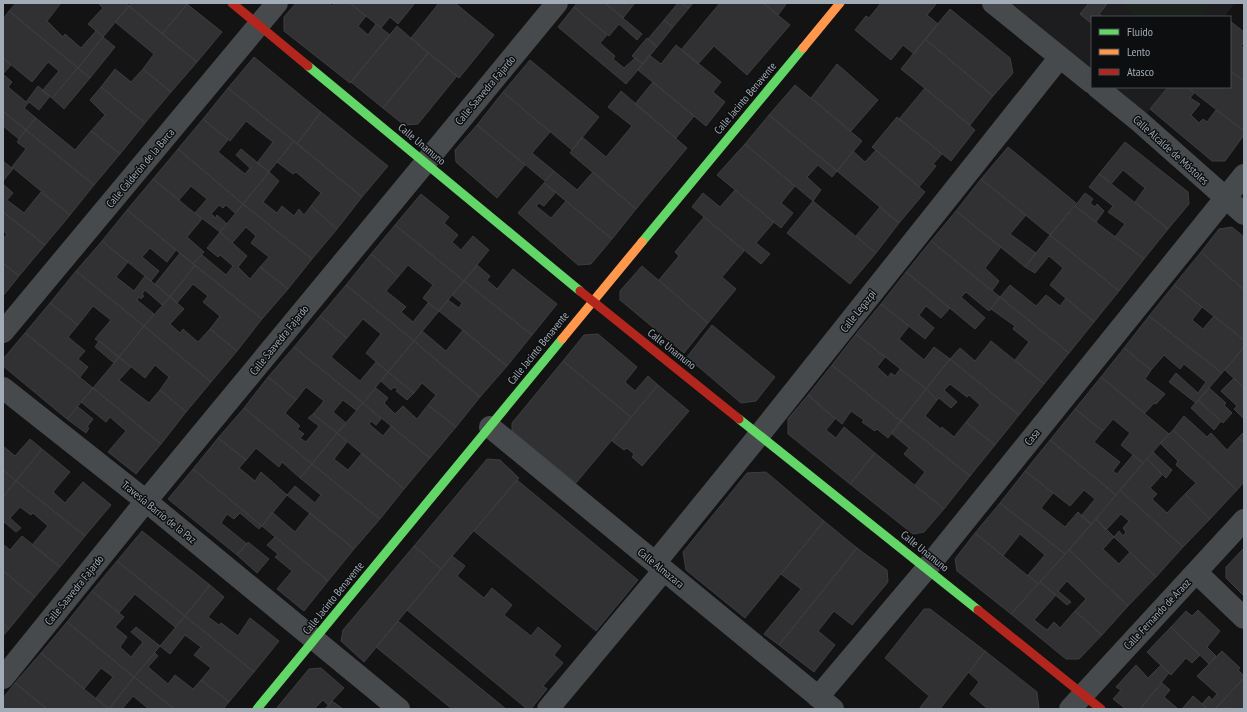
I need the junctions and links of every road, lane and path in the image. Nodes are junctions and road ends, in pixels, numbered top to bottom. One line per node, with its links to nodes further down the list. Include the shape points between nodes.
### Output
1 (232, 3): 6 (street, Calle Unamuno)
2 (277, 3): 6 (street, Calle Calderón de la Barca)
3 (557, 3): 10 (street, Calle Saavedra Fajardo)
4 (840, 3): 14 (street, Calle Jacinto Benavente)
5 (993, 3): 7 (street)
6 (259, 24): 10 (street, Calle Unamuno); 15 (street, Calle Calderón de la Barca)
7 (1060, 57): 8 (street); 18 (street, Calle Legazpi)
8 (1091, 82)
9 (1098, 88): 12 (street, Calle Alcalde de Móstoles)
10 (425, 162): 14 (street, Calle Unamuno); 19 (street, Calle Saavedra Fajardo)
11 (1244, 176): 12 (street, Casa)
12 (1226, 199): 13 (street, Calle Alcalde de Móstoles); 22 (street, Casa)
13 (1244, 214)
14 (592, 301): 17 (street, Calle Jacinto Benavente); 18 (street, Calle Unamuno)
15 (3, 332)
16 (3, 388): 19 (street, Travesía Barrio de la Paz)
17 (490, 427): 21 (street, Calle Almazara); 25 (street, Calle Jacinto Benavente)
18 (760, 434): 21 (street, Calle Legazpi); 22 (street, Calle Unamuno)
19 (146, 501): 25 (street, Travesía Barrio de la Paz); 26 (street, Calle Saavedra Fajardo)
20 (1244, 520): 23 (street, Calle Fernando de Araoz)
21 (659, 567): 28 (street, Calle Almazara); 31 (street, Calle Legazpi)
22 (927, 568): 27 (street, Calle Unamuno); 28 (street, Casa)
23 (1196, 572): 24 (street); 27 (street, Calle Fernando de Araoz)
24 (1244, 618)
25 (314, 640): 29 (street, Calle Jacinto Benavente); 30 (street, Travesía Barrio de la Paz)
26 (3, 678)
27 (1077, 702): 32 (street, Calle Unamuno)
28 (826, 703)
29 (257, 709)
30 (399, 709)
31 (548, 709)
32 (1101, 709)

